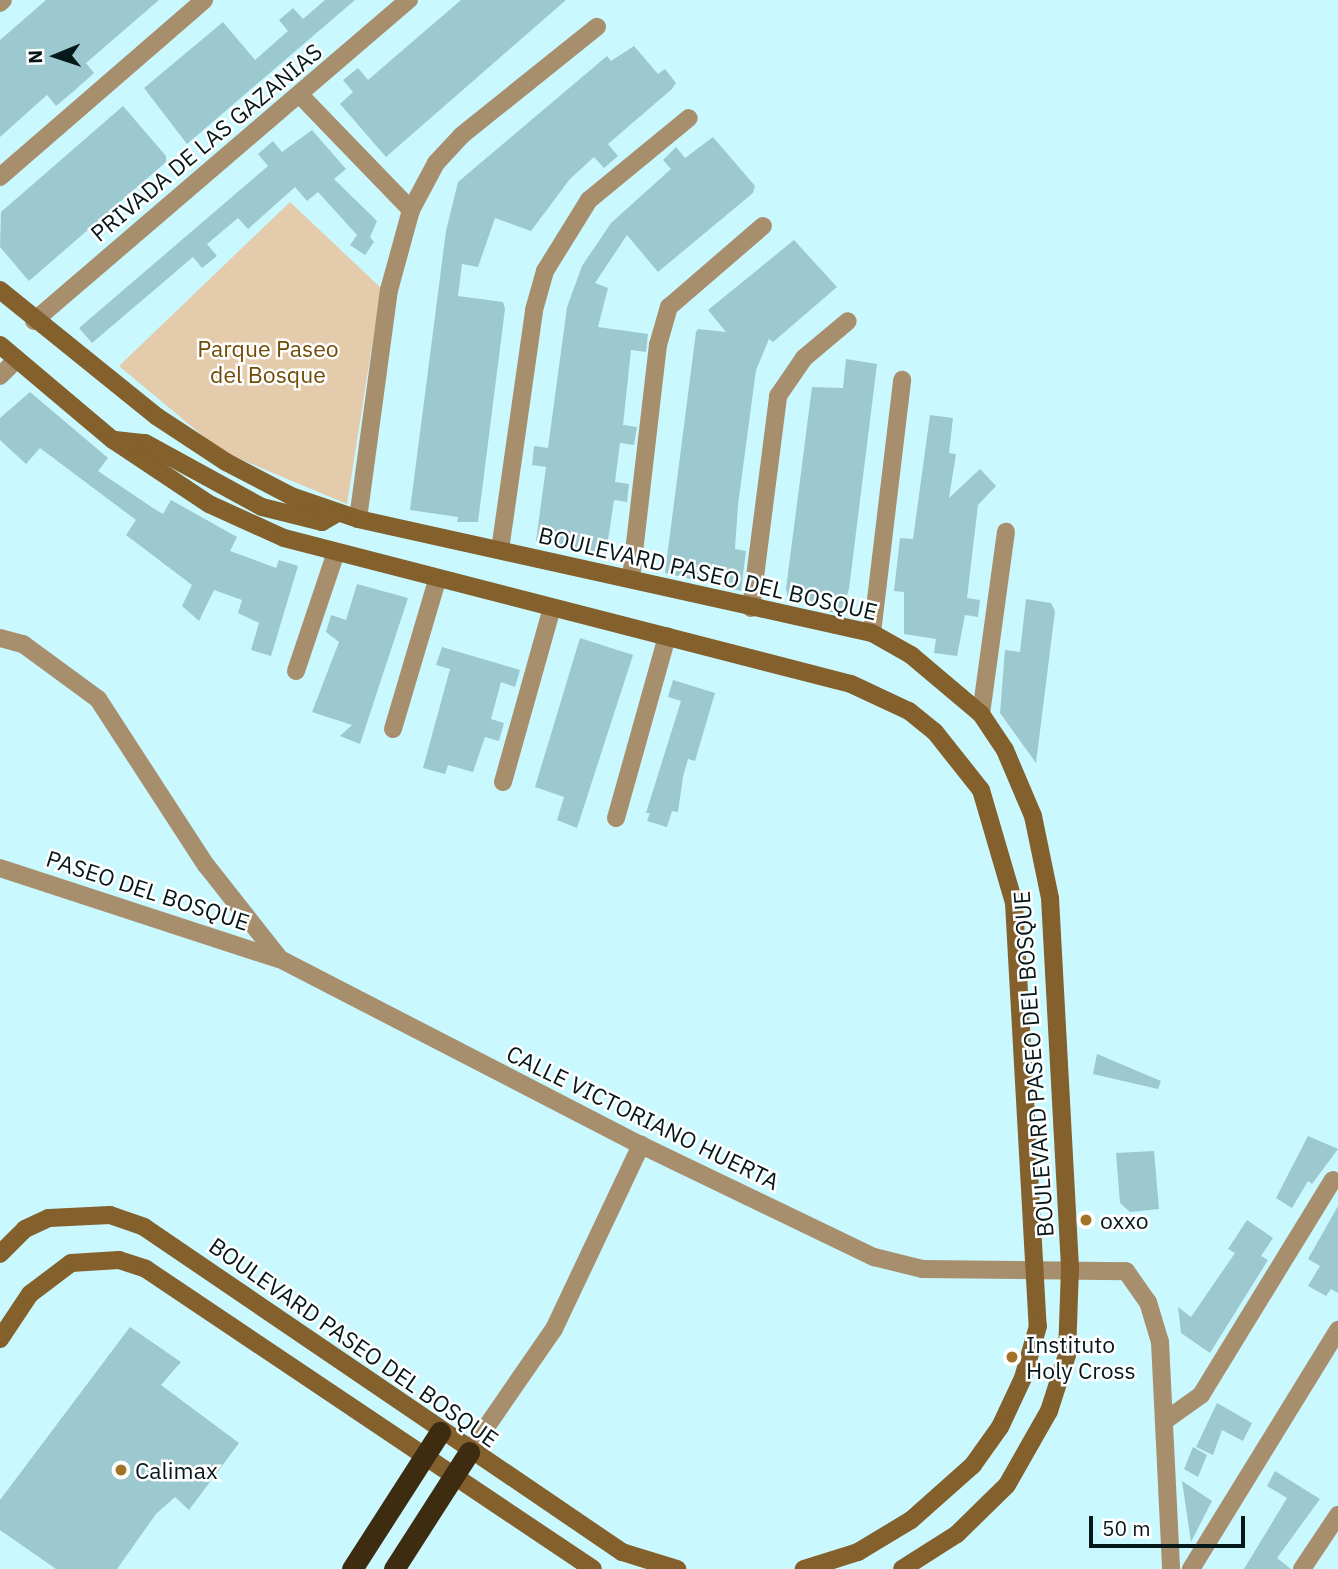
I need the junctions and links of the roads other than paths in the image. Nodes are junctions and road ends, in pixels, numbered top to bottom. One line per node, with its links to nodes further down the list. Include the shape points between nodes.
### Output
1 (204, 0): 6 (street)
2 (409, 0): 4 (street, PRIVADA DE LAS GAZANIAS)
3 (597, 27): 7 (street, via 462,135 436,163)
4 (300, 95): 7 (street); 10 (street, PRIVADA DE LAS GAZANIAS)
5 (689, 118): 20 (street, via 589,200 545,271 534,310)
6 (0, 177)
7 (411, 209): 18 (street, via 389,290)
8 (763, 226): 22 (street, via 670,307 658,345)
9 (0, 290): 10 (street, BOULEVARD PASEO DEL BOSQUE)
10 (34, 321): 17 (street, BOULEVARD PASEO DEL BOSQUE, via 156,416 226,462)
11 (848, 321): 25 (street, via 804,358 778,396)
12 (0, 345): 13 (street, BOULEVARD PASEO DEL BOSQUE)
13 (17, 359): 14 (street); 16 (street, BOULEVARD PASEO DEL BOSQUE)
14 (0, 376)
15 (902, 380): 26 (street)
16 (113, 440): 17 (street, via 145,443 262,507 323,522); 21 (street, BOULEVARD PASEO DEL BOSQUE, via 209,504)
17 (336, 514): 18 (street, BOULEVARD PASEO DEL BOSQUE)
18 (358, 519): 20 (street, BOULEVARD PASEO DEL BOSQUE)
19 (1006, 531): 30 (street)
20 (500, 550): 22 (street, BOULEVARD PASEO DEL BOSQUE)
21 (335, 555): 23 (street, BOULEVARD PASEO DEL BOSQUE); 29 (street)
22 (631, 578): 25 (street, BOULEVARD PASEO DEL BOSQUE)
23 (437, 580): 24 (street, BOULEVARD PASEO DEL BOSQUE); 31 (street)
24 (552, 608): 27 (street, BOULEVARD PASEO DEL BOSQUE); 32 (street)
25 (751, 608): 26 (street, BOULEVARD PASEO DEL BOSQUE)
26 (872, 633): 30 (street, BOULEVARD PASEO DEL BOSQUE, via 911,655)
27 (667, 636): 33 (street); 40 (street, BOULEVARD PASEO DEL BOSQUE, via 851,684 909,711 935,732 981,790 1014,903)
28 (0, 638): 35 (street, CALLE VICTORIANO HUERTA, via 23,644 98,699 206,865)
29 (296, 671)
30 (981, 714): 39 (street, BOULEVARD PASEO DEL BOSQUE, via 1005,750 1033,816 1050,898)
31 (393, 729)
32 (503, 782)
33 (616, 818)
34 (0, 868): 35 (street, PASEO DEL BOSQUE)
35 (280, 959): 36 (street, CALLE VICTORIANO HUERTA)
36 (641, 1145): 40 (street, CALLE VICTORIANO HUERTA, via 874,1257 922,1269); 45 (street, via 554,1329)
37 (1334, 1180): 43 (street, via 1201,1395)
38 (0, 1254): 44 (street, BOULEVARD PASEO DEL BOSQUE, via 25,1229 49,1218 110,1215 144,1227)
39 (1070, 1268): 40 (street, CALLE VICTORIANO HUERTA); 43 (street, CALLE VICTORIANO HUERTA, via 1126,1271 1138,1283 1160,1342); 54 (street, BOULEVARD PASEO DEL BOSQUE, via 1067,1355 1030,1451 980,1514)
40 (1038, 1269): 53 (street, BOULEVARD PASEO DEL BOSQUE, via 1038,1326 1023,1378 1000,1426 973,1465 911,1521 859,1552)
41 (1338, 1330): 56 (street)
42 (0, 1339): 46 (street, via 30,1294 51,1275 71,1263 119,1260 146,1269)
43 (1166, 1420): 55 (street, CALLE VICTORIANO HUERTA)
44 (440, 1432): 45 (street, BOULEVARD PASEO DEL BOSQUE); 46 (highway)
45 (470, 1452): 47 (highway); 52 (street, BOULEVARD PASEO DEL BOSQUE, via 622,1552)
46 (424, 1457): 47 (street); 49 (highway)
47 (453, 1476): 50 (highway); 51 (street)
48 (1338, 1516): 57 (street)
49 (352, 1569)
50 (394, 1569)
51 (593, 1569)
52 (677, 1569)
53 (804, 1569)
54 (902, 1569)
55 (1171, 1569)
56 (1191, 1569)
57 (1302, 1569)

